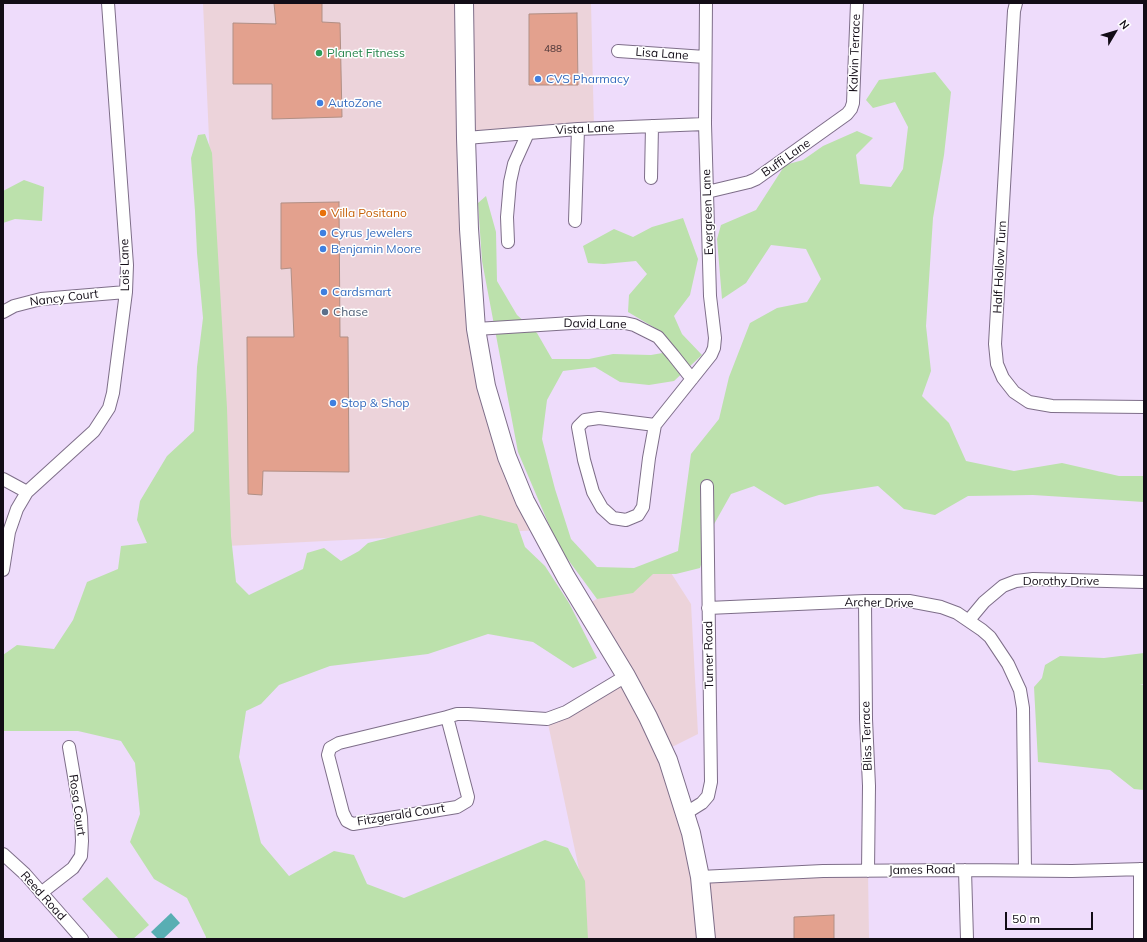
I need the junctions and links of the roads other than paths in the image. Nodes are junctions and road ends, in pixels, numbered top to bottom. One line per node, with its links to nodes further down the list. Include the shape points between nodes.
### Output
1 (108, 3): 18 (street, Lois Lane, via 127,265)
2 (464, 3): 13 (main road)
3 (706, 3): 7 (street, Evergreen Lane)
4 (857, 3): 8 (street, Kalvin Terrace)
5 (1016, 3): 22 (street, Half Hollow Turn, via 995,344 996,364 1014,392 1029,402 1052,406)
6 (618, 51): 7 (street, Lisa Lane)
7 (705, 57): 9 (street, Evergreen Lane)
8 (853, 103): 15 (street, Buffi Lane, via 847,114 756,179)
9 (705, 124): 10 (street, Vista Lane); 15 (street, Evergreen Lane)
10 (652, 126): 11 (street, Vista Lane); 14 (street)
11 (578, 129): 12 (street, Vista Lane); 16 (street)
12 (528, 133): 13 (street, Vista Lane); 17 (street, via 514,164 510,182)
13 (466, 138): 20 (main road)
14 (651, 178)
15 (707, 192): 21 (street, Evergreen Lane, via 710,296 715,338 712,355)
16 (575, 221)
17 (508, 242)
18 (126, 292): 19 (street, Nancy Court, via 40,299 14,306); 26 (street, Lois Lane, via 109,408 94,432)
19 (3, 312)
20 (476, 329): 21 (street, David Lane, via 588,322 634,325 658,337); 32 (main road, via 486,386 507,457 525,501 566,577)
21 (692, 379): 23 (street, Evergreen Lane)
22 (1144, 407)
23 (655, 425): 23 (street, via 599,418 585,420 578,427 593,492 602,508 613,518 626,520 638,515 642,507)
24 (3, 479): 26 (street)
25 (707, 486): 30 (street, Turner Road)
26 (26, 492): 27 (street, via 9,532)
27 (3, 570)
28 (1144, 582): 31 (street, Dorothy Drive, via 1033,579 1016,581 1003,586 984,602)
29 (865, 601): 30 (street, Archer Drive); 31 (street, Archer Drive, via 909,601 957,612); 40 (street, Bliss Terrace)
30 (708, 608): 35 (street, Turner Road, via 711,782 708,796)
31 (969, 620): 39 (street, Archer Drive, via 990,637 1008,664 1020,690 1023,708)
32 (626, 676): 33 (street, Fitzgerald Court, via 566,712 547,719 468,714); 35 (main road, via 668,760)
33 (446, 717): 33 (street, Fitzgerald Court, via 468,797 467,802 457,807 353,824 347,821 328,755 330,748 339,743)
34 (69, 747): 42 (street, Rosa Court, via 81,817 81,856 73,868)
35 (686, 813): 41 (main road)
36 (3, 854): 42 (street, Reed Road)
37 (1142, 869): 39 (street, James Road); 46 (street)
38 (965, 870): 39 (street, James Road); 40 (street, James Road); 45 (street)
39 (1025, 870)
40 (868, 871): 41 (street, James Road)
41 (700, 877): 44 (main road)
42 (41, 893): 43 (street, Reed Road)
43 (82, 939)
44 (706, 939)
45 (967, 939)
46 (1140, 939)

